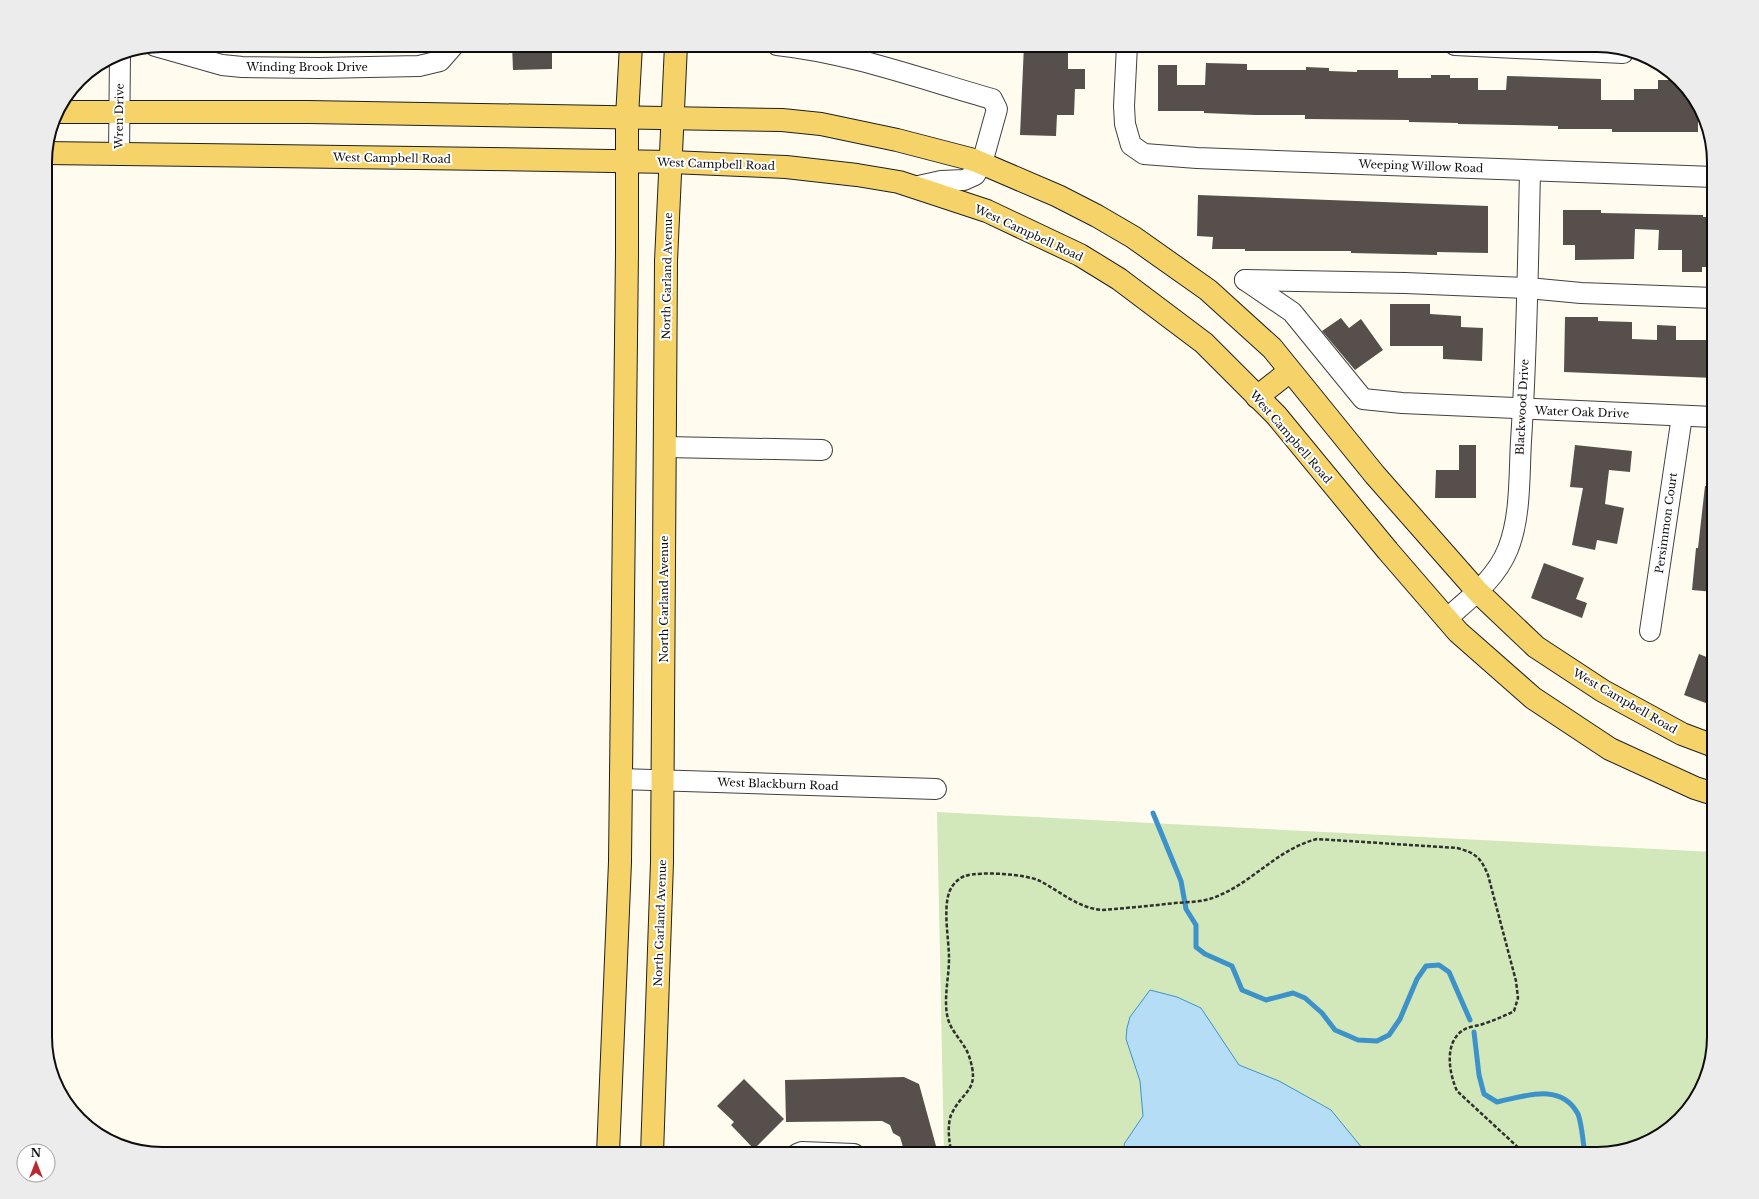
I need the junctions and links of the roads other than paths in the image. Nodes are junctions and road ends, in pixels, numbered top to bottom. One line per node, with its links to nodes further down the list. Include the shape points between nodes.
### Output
1 (176, 52): 2 (street, Winding Brook Drive, via 222,65 269,69 419,66 440,61)
2 (448, 52)
3 (631, 52): 10 (main road)
4 (676, 52): 11 (main road, North Garland Avenue)
5 (823, 52): 16 (street, via 903,71 992,99 997,109)
6 (1127, 52): 17 (street, Weeping Willow Road, via 1125,124 1131,145 1144,154)
7 (120, 60): 9 (street, Wren Drive)
8 (64, 112): 9 (main road, West Campbell Road)
9 (119, 113): 10 (main road, West Campbell Road, via 308,112); 13 (street, Wren Drive)
10 (627, 117): 11 (main road, West Campbell Road); 14 (main road)
11 (672, 118): 15 (main road, North Garland Avenue); 16 (main road, West Campbell Road, via 782,120 821,124 897,140)
12 (52, 153): 13 (main road, West Campbell Road)
13 (119, 155): 14 (main road, West Campbell Road)
14 (627, 162): 15 (main road, West Campbell Road); 33 (main road)
15 (671, 162): 19 (main road, West Campbell Road, via 801,168 899,182); 27 (main road, North Garland Avenue, via 666,260)
16 (982, 163): 19 (street, via 974,175 964,180 942,181); 22 (main road, West Campbell Road, via 1058,196 1133,237 1208,290 1272,348)
17 (1530, 171): 18 (street, Weeping Willow Road); 20 (street, Blackwood Drive)
18 (1707, 176)
19 (914, 187): 23 (main road, West Campbell Road, via 987,211 1080,255 1119,279 1204,343)
20 (1528, 288): 21 (street, via 1581,293); 24 (street, Blackwood Drive); 24 (street, Water Oak Drive, via 1245,280 1292,312 1363,399)
21 (1707, 298)
22 (1290, 371): 23 (main road); 29 (main road, West Campbell Road, via 1375,475)
23 (1257, 397): 30 (main road, West Campbell Road, via 1276,415)
24 (1523, 409): 25 (street, Water Oak Drive); 29 (street, Blackwood Drive, via 1516,518 1508,549 1496,571)
25 (1682, 416): 26 (street, Water Oak Drive); 31 (street, Persimmon Court)
26 (1707, 417)
27 (665, 448): 28 (street); 34 (main road, North Garland Avenue)
28 (822, 450)
29 (1478, 592): 30 (street, Blackwood Drive); 32 (main road, West Campbell Road, via 1536,647 1603,691 1682,734)
30 (1446, 619): 36 (main road, West Campbell Road, via 1533,698 1610,748)
31 (1650, 631)
32 (1707, 743)
33 (620, 779): 34 (street, West Blackburn Road); 37 (main road, via 620,862)
34 (662, 780): 35 (street, West Blackburn Road); 38 (main road, North Garland Avenue, via 662,862)
35 (936, 789)
36 (1707, 792)
37 (608, 1147)
38 (652, 1147)

